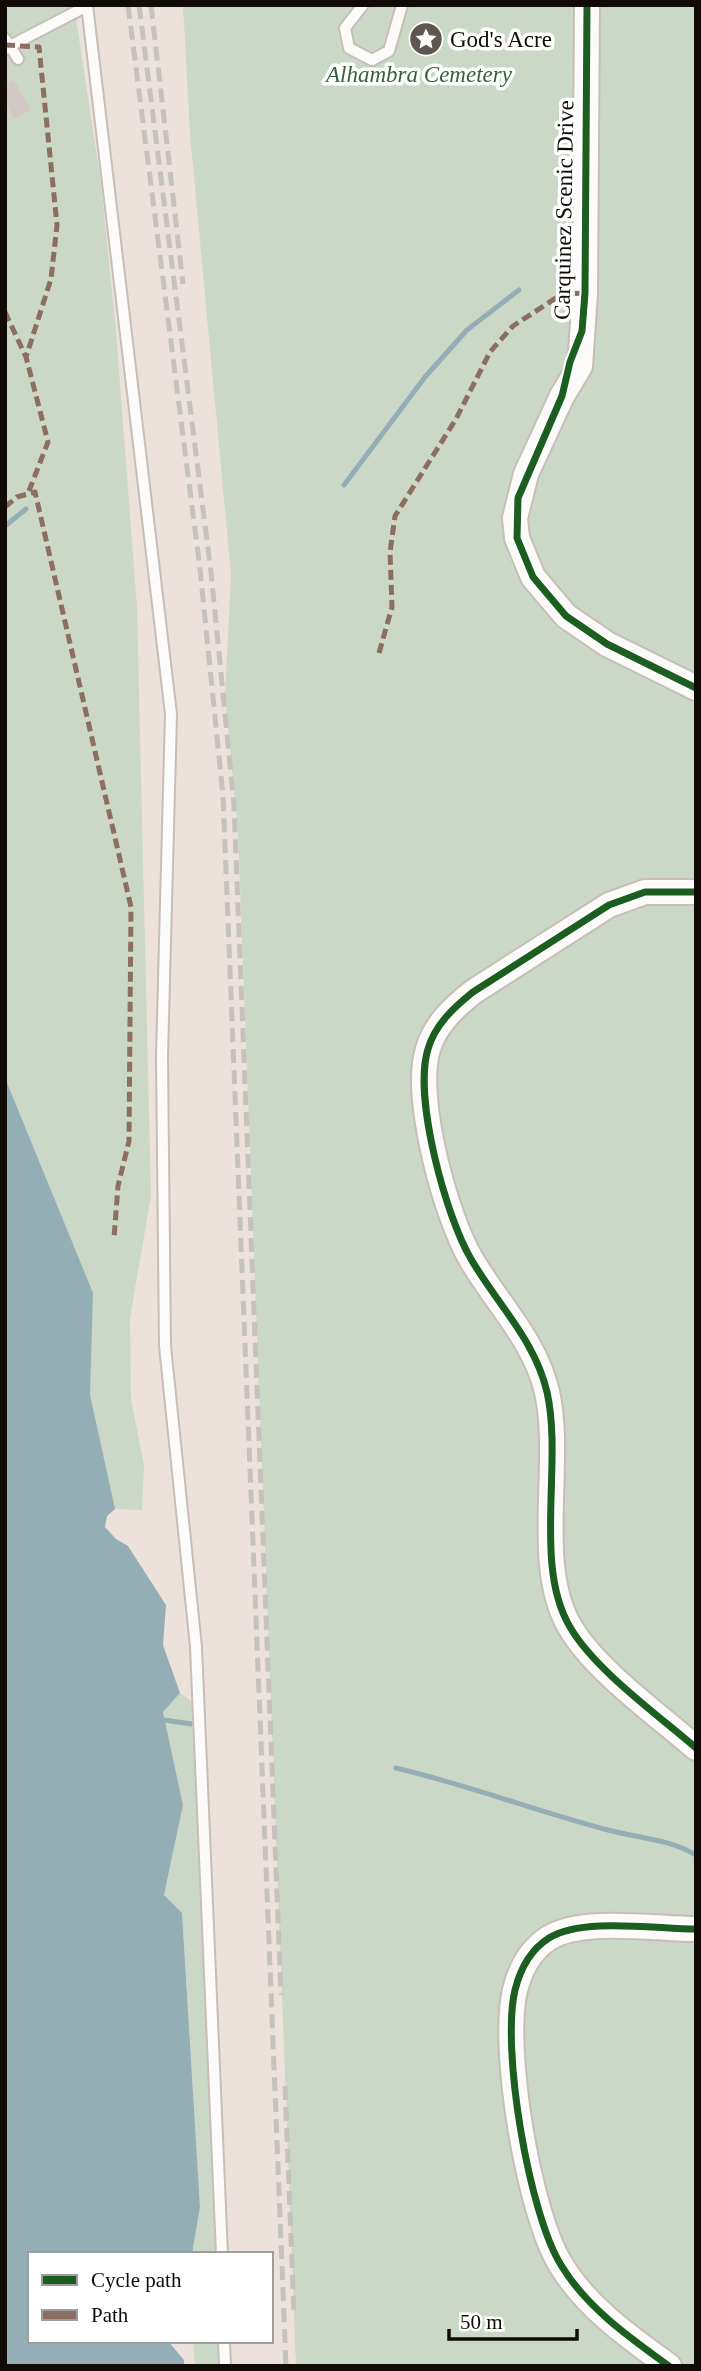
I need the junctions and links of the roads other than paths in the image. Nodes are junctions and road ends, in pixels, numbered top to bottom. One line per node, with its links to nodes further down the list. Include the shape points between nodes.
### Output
1 (363, 5): 2 (lane, via 345,28 349,48 372,60 389,51)
2 (402, 5)
3 (587, 5): 7 (street, Carquinez Scenic Drive, via 582,331 562,396 518,498 515,518 522,557 548,597 588,632)
4 (87, 6): 5 (lane); 11 (lane, via 171,714 162,1056 165,1346 197,1660)
5 (7, 45): 6 (lane)
6 (18, 59)
7 (696, 688)
8 (696, 892): 9 (street, via 665,890 628,896 473,992 436,1031 424,1063 424,1082 429,1127 460,1237 528,1342 544,1379 552,1437 554,1575 562,1611 590,1652)
9 (696, 1748)
10 (696, 1929): 14 (street, via 584,1928 554,1935 526,1960 512,2010 513,2059 526,2158 533,2198 550,2246 588,2300)
11 (222, 2252)
12 (224, 2343): 13 (lane)
13 (225, 2366)
14 (670, 2366)

